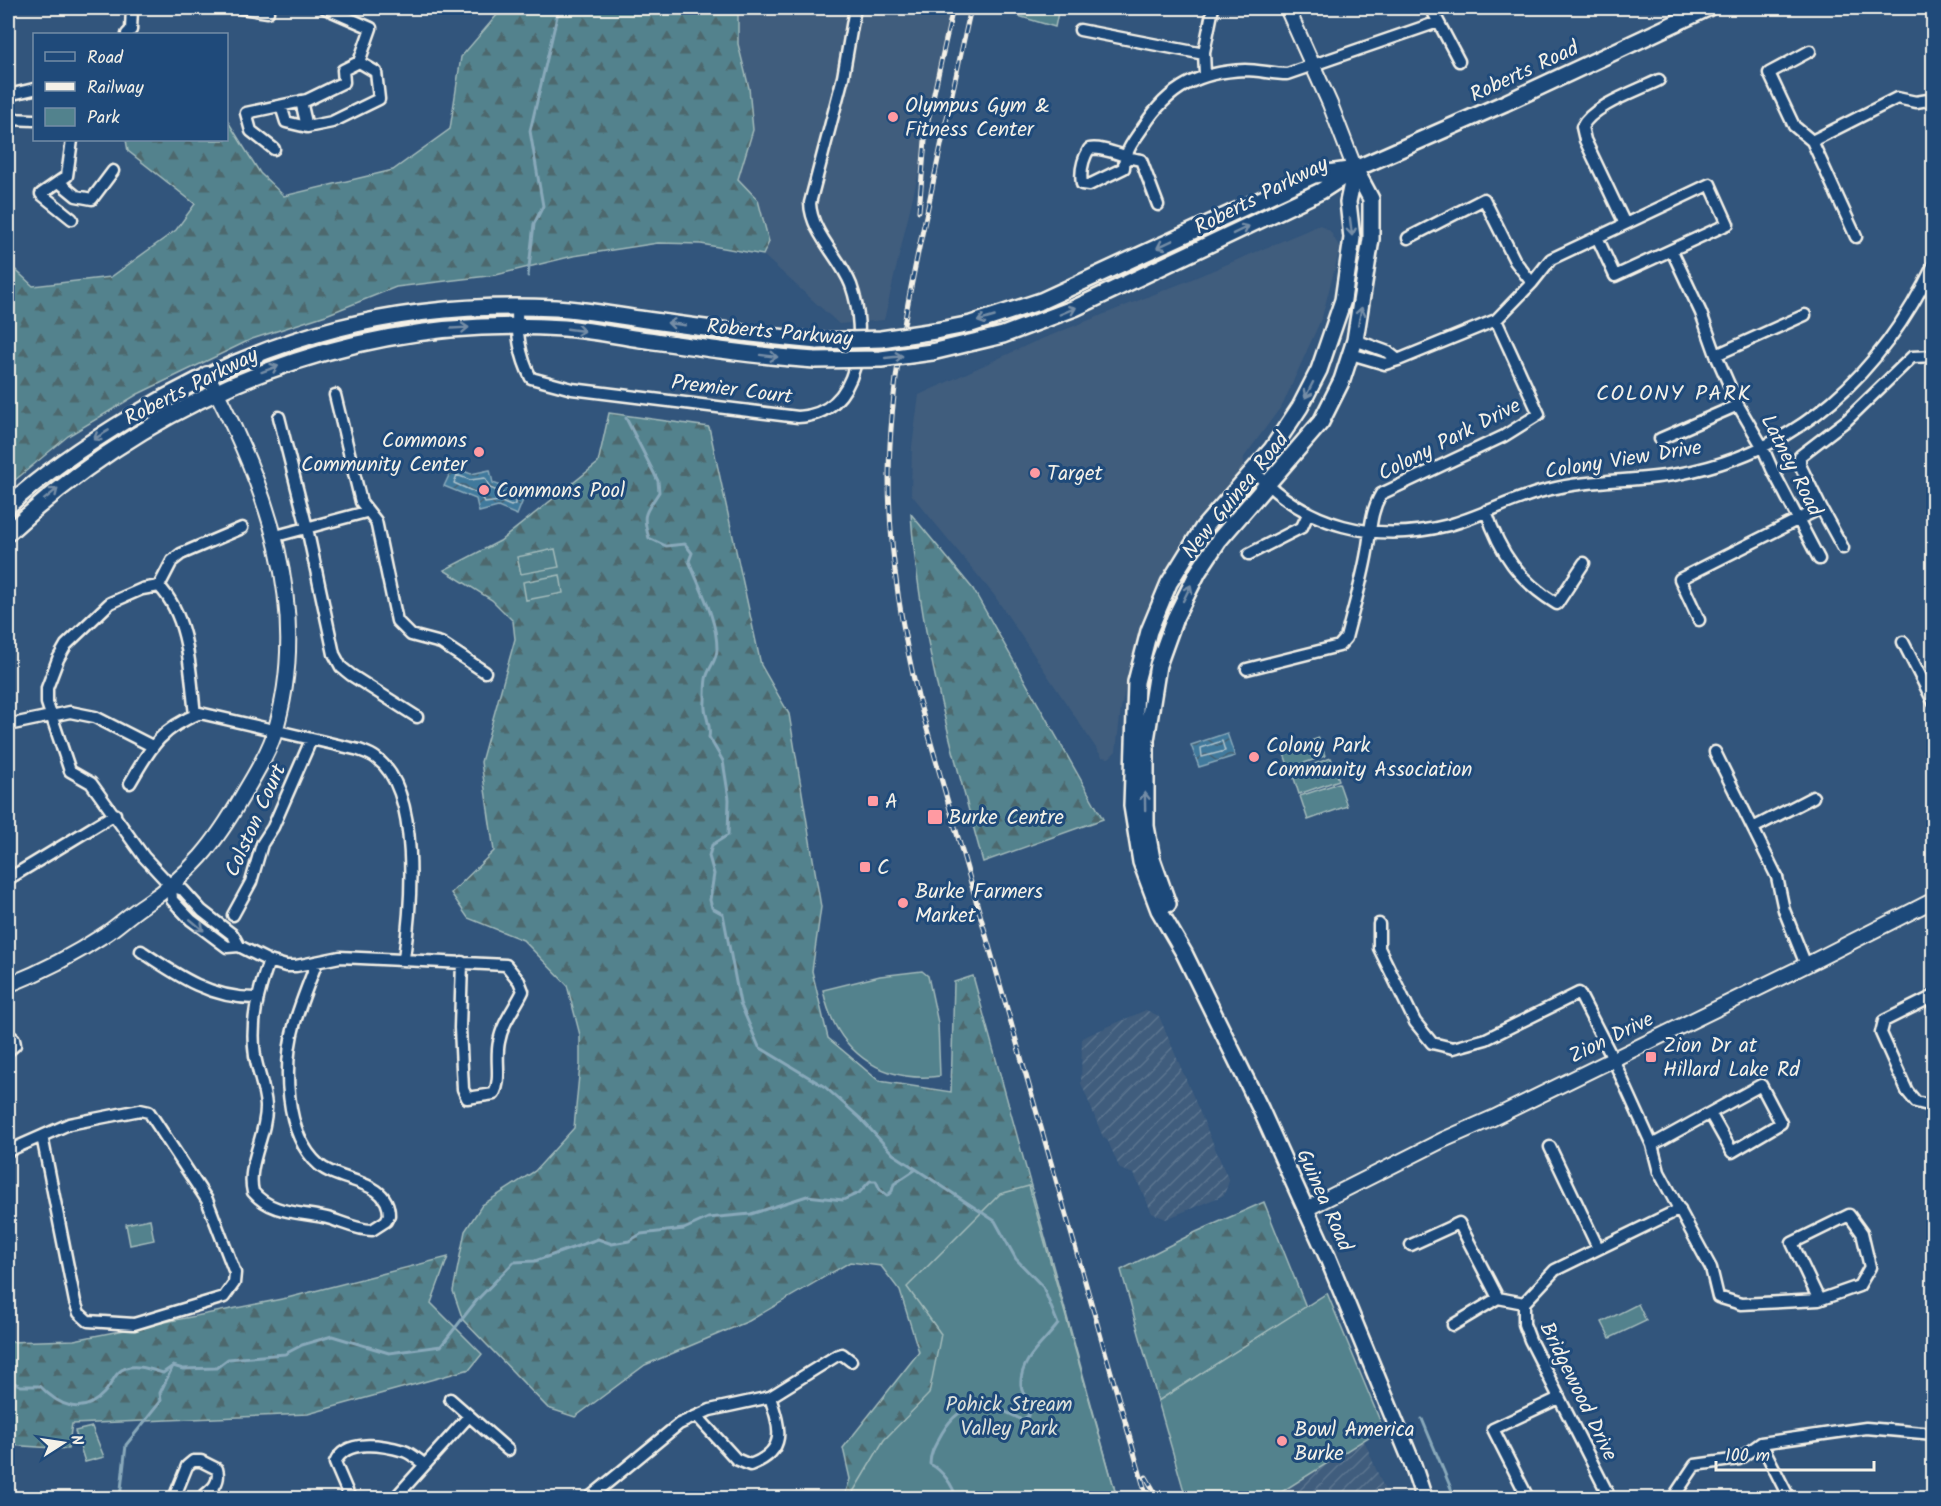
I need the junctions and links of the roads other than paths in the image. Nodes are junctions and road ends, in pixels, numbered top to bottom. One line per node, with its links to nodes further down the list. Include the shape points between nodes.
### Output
1 (132, 8): 12 (street)
2 (241, 8): 3 (street, via 268,12)
3 (268, 8)
4 (325, 8): 15 (street, via 370,28)
5 (855, 8): 46 (street, Premier Court, via 843,77 810,203 813,218 845,273 856,306 854,370 837,403 819,414 798,417 546,383 531,378)
6 (1213, 8): 14 (street)
7 (1287, 8): 17 (street, New Guinea Road)
8 (1431, 8): 10 (street)
9 (1708, 8): 31 (main road, Roberts Road)
10 (1438, 22): 16 (street); 17 (street)
11 (1080, 30): 14 (street)
12 (128, 33)
13 (1810, 51): 29 (street, via 1769,73 1794,126)
14 (1204, 54): 18 (street)
15 (359, 62): 23 (street, via 343,70 344,82); 27 (street, via 376,72 379,99 332,122)
16 (1459, 62)
17 (1313, 65): 18 (street, via 1287,74 1248,70); 31 (street, New Guinea Road)
18 (1205, 74): 34 (street, via 1165,99 1124,158 1142,160)
19 (1659, 80): 36 (street, via 1596,111 1582,127)
20 (33, 89): 21 (street)
21 (8, 95)
22 (1934, 99): 29 (street, via 1916,102 1897,98)
23 (301, 101): 24 (street); 27 (street)
24 (281, 106): 27 (street, via 286,122); 30 (street, via 246,113 251,131)
25 (8, 119): 26 (street)
26 (33, 120)
27 (307, 128)
28 (72, 141): 33 (street, via 67,176)
29 (1812, 141): 38 (street)
30 (274, 149)
31 (1355, 169): 43 (main road, Roberts Parkway, one-way to 43, bridge, via 1314,175 1041,301 935,332 881,339 818,340 576,310); 46 (main road, Roberts Parkway, one-way to 31, bridge, via 566,328 776,358 881,359 932,352 1003,336 1075,308 1321,191); 47 (main road, New Guinea Road, one-way to 31, via 1368,263 1371,214 1371,199); 57 (main road, New Guinea Road, one-way to 57, via 1348,202 1352,238 1332,337 1300,407)
32 (113, 171): 33 (street, via 92,199 76,196)
33 (59, 182): 35 (street, via 41,194)
34 (1158, 205)
35 (72, 219)
36 (1625, 224): 37 (street); 40 (street, via 1710,184 1728,224)
37 (1597, 237): 40 (street, via 1616,276); 42 (street, via 1551,259)
38 (1856, 237)
39 (1408, 238): 42 (street, via 1484,199 1515,261)
40 (1672, 251): 48 (street, Latney Road)
41 (1934, 264): 56 (street, Colony View Drive, via 1915,303 1867,369 1814,416)
42 (1532, 283): 45 (street)
43 (517, 307): 46 (street, Premier Court); 50 (main road, Roberts Parkway, via 448,308 354,323 280,344)
44 (1806, 315): 48 (street)
45 (1496, 320): 47 (street, via 1385,364); 67 (street, Colony Park Drive, via 1539,414 1504,436 1381,494 1373,507)
46 (517, 327): 51 (main road, Roberts Parkway, one-way to 46, via 339,346 433,329)
47 (1353, 347): 58 (main road, New Guinea Road, via 1321,422)
48 (1716, 355): 53 (street, Latney Road)
49 (1934, 356): 60 (street, via 1912,357 1847,420 1800,456 1800,465)
50 (207, 374): 51 (street); 59 (main road, Roberts Parkway, one-way to 59, via 91,441)
51 (216, 392): 68 (main road, Roberts Parkway, one-way to 51, via 69,480 108,453); 69 (street, via 246,453)
52 (335, 395): 62 (street)
53 (1738, 405): 55 (street, Colony View Drive); 56 (street, Latney Road)
54 (279, 417): 66 (street)
55 (1660, 439)
56 (1762, 446): 61 (street, Colony View Drive, via 1718,464 1680,473 1548,489); 64 (street, Latney Road)
57 (1254, 471): 58 (street, Colony View Drive); 92 (main road, New Guinea Road, via 1203,528 1182,559 1157,609 1141,657 1133,711 1131,775 1134,824)
58 (1266, 484): 63 (street, Colony View Drive, via 1283,500); 92 (main road, New Guinea Road, one-way to 58, via 1145,764 1158,665 1198,572)
59 (8, 506)
60 (1821, 508): 64 (street); 70 (street)
61 (1486, 512): 67 (street, Colony View Drive, via 1428,529); 73 (street, via 1507,560 1536,591 1557,604)
62 (366, 513): 66 (street); 78 (street, via 376,521 397,621 411,635 441,643)
63 (1308, 514): 67 (street, Colony View Drive); 71 (street, via 1302,527)
64 (1798, 520): 72 (street, Latney Road); 75 (street, via 1680,579)
65 (242, 528): 74 (street, via 181,554 172,561)
66 (307, 528): 69 (street); 82 (street, via 338,660 351,675)
67 (1371, 532): 77 (street, Colony Park Drive, via 1346,638 1339,646)
68 (8, 534)
69 (276, 536): 84 (street, via 287,605 288,645)
70 (1843, 548)
71 (1249, 554)
72 (1819, 559)
73 (1584, 563)
74 (159, 586): 80 (street, via 110,603 66,645 47,688); 81 (street, via 176,609 187,651)
75 (1699, 620)
76 (1903, 642): 79 (street)
77 (1247, 669)
78 (485, 672)
79 (1934, 703)
80 (50, 715): 83 (street); 86 (street, via 70,712 95,717); 90 (street, via 70,771 91,783)
81 (195, 715): 84 (street, via 214,715); 86 (street, via 162,734)
82 (417, 717)
83 (8, 725)
84 (275, 730): 85 (street); 94 (street, via 226,823 206,853)
85 (311, 740): 96 (street, Colston Court, via 262,844 251,882); 100 (street, via 377,758 399,795 411,846)
86 (152, 746): 88 (street)
87 (1715, 752): 91 (street)
88 (130, 783)
89 (1813, 797): 91 (street)
90 (115, 814): 93 (street); 94 (street, via 144,857)
91 (1753, 828): 104 (street, via 1777,877 1784,910)
92 (1147, 861): 98 (main road, New Guinea Road, via 1168,907)
93 (8, 879)
94 (171, 886): 101 (street, via 172,900 190,920 227,946 239,946); 105 (street, via 82,949)
95 (1934, 900): 104 (street, Zion Drive)
96 (233, 915)
97 (1379, 924): 110 (street, via 1379,948 1416,1022 1432,1042 1453,1048 1486,1039 1579,993)
98 (1170, 927): 117 (main road, Guinea Road, via 1229,1041)
99 (141, 951): 107 (street, via 187,982 214,994)
100 (404, 958): 102 (street, via 340,957); 103 (street)
101 (269, 961): 102 (street, via 296,966); 107 (street)
102 (317, 962): 107 (street, via 291,1044 296,1128 305,1148 321,1166 382,1194 388,1215 380,1226 365,1230 328,1218 284,1211 268,1206 253,1192 252,1175 266,1106 253,1039)
103 (462, 962): 103 (street, via 460,1028 467,1098 494,1094 499,1085 498,1043 523,991 506,965)
104 (1806, 966): 110 (street, Zion Drive)
105 (8, 985)
106 (1934, 996): 111 (street, via 1884,1021 1881,1033 1907,1091 1916,1102)
107 (257, 998)
108 (8, 1034): 109 (street, via 15,1045)
109 (8, 1051)
110 (1613, 1059): 114 (street); 117 (street, Zion Drive)
111 (1934, 1102)
112 (1710, 1113): 112 (street, via 1761,1085 1781,1123 1732,1152); 114 (street)
113 (42, 1136): 113 (street, via 75,1302 88,1321 134,1324 211,1302 230,1290 235,1273 207,1200 149,1112 140,1110 69,1124); 116 (street)
114 (1652, 1145): 118 (street, via 1659,1173)
115 (1550, 1147): 120 (street)
116 (8, 1150)
117 (1306, 1209): 140 (main road, Guinea Road)
118 (1680, 1209): 120 (street, Bridgewood Drive); 122 (street, via 1711,1268 1719,1297 1741,1304)
119 (1411, 1245): 121 (street, via 1459,1223)
120 (1598, 1248): 123 (street, Bridgewood Drive, via 1555,1270)
121 (1498, 1298): 123 (street); 124 (street)
122 (1818, 1300): 122 (street, via 1859,1286 1870,1267 1862,1233 1849,1215 1792,1243)
123 (1524, 1303): 127 (street, Bridgewood Drive, via 1524,1324)
124 (1454, 1325)
125 (851, 1361): 126 (street, via 842,1354 836,1356)
126 (770, 1397): 130 (street); 130 (street, via 780,1427 779,1440 750,1466 736,1460)
127 (1559, 1398): 141 (street, via 1493,1429); 142 (street, Bridgewood Drive)
128 (450, 1399): 129 (street)
129 (469, 1416): 133 (street); 134 (street)
130 (697, 1416): 139 (street, via 679,1424)
131 (1934, 1434): 132 (street, via 1866,1428)
132 (1761, 1443): 143 (street, via 1739,1459 1695,1465); 144 (street)
133 (508, 1450)
134 (424, 1464): 137 (street, via 406,1451 363,1445 346,1449 335,1463); 138 (street)
135 (174, 1498): 136 (street, via 187,1466 193,1461 209,1465 219,1476 214,1487)
136 (201, 1498)
137 (350, 1498)
138 (395, 1498)
139 (589, 1498)
140 (1424, 1498)
141 (1528, 1498)
142 (1610, 1498)
143 (1673, 1498)
144 (1789, 1498)

